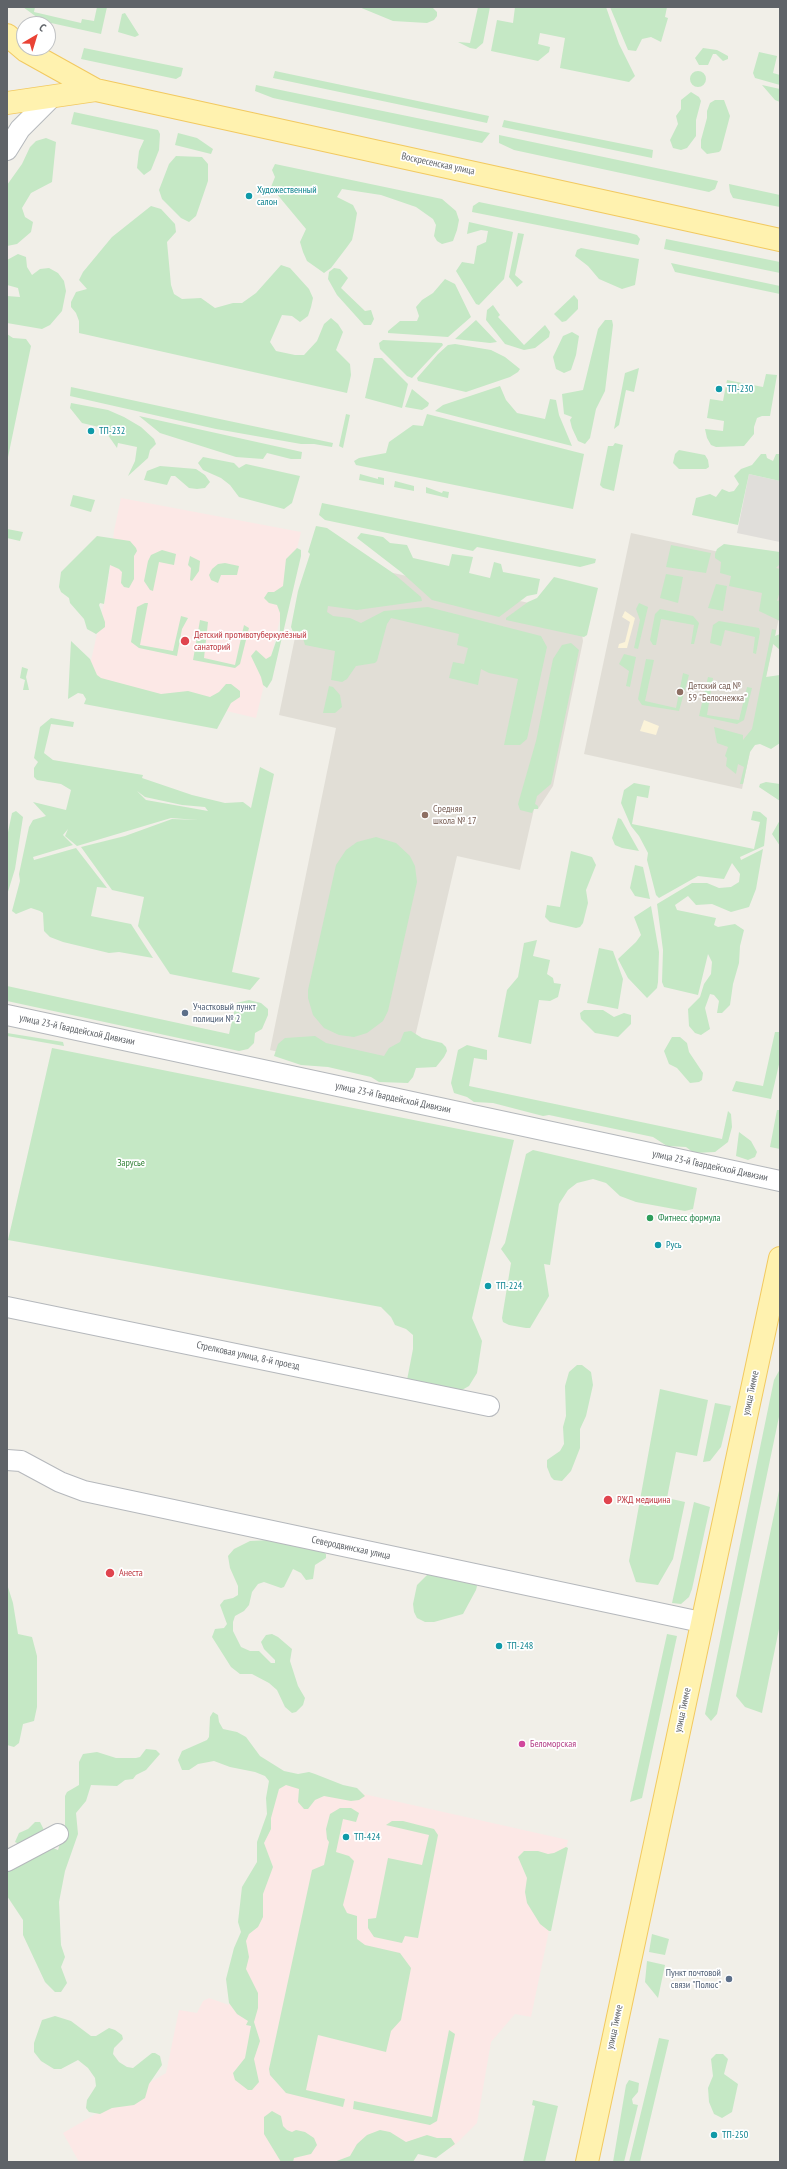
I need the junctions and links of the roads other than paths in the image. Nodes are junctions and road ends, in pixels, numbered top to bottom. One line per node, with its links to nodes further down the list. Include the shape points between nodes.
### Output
1 (7, 35): 2 (main road, Воскресенская улица, via 26,51)
2 (96, 90): 3 (main road, Воскресенская улица); 6 (main road, Воскресенская улица)
3 (52, 96): 4 (main road, Воскресенская улица); 5 (street, via 20,130)
4 (7, 103)
5 (7, 150)
6 (780, 240)
7 (7, 1014): 8 (street, улица 23-й Гвардейской Дивизии)
8 (780, 1181)
9 (780, 1258): 13 (main road, улица Тимме)
10 (7, 1307): 11 (street, Стрелковая улица, 8-й проезд)
11 (489, 1406)
12 (7, 1460): 13 (street, Северодвинская улица, via 21,1462 84,1491)
13 (701, 1622): 16 (main road, улица Тимме)
14 (58, 1834): 15 (street)
15 (7, 1861)
16 (587, 2162)

